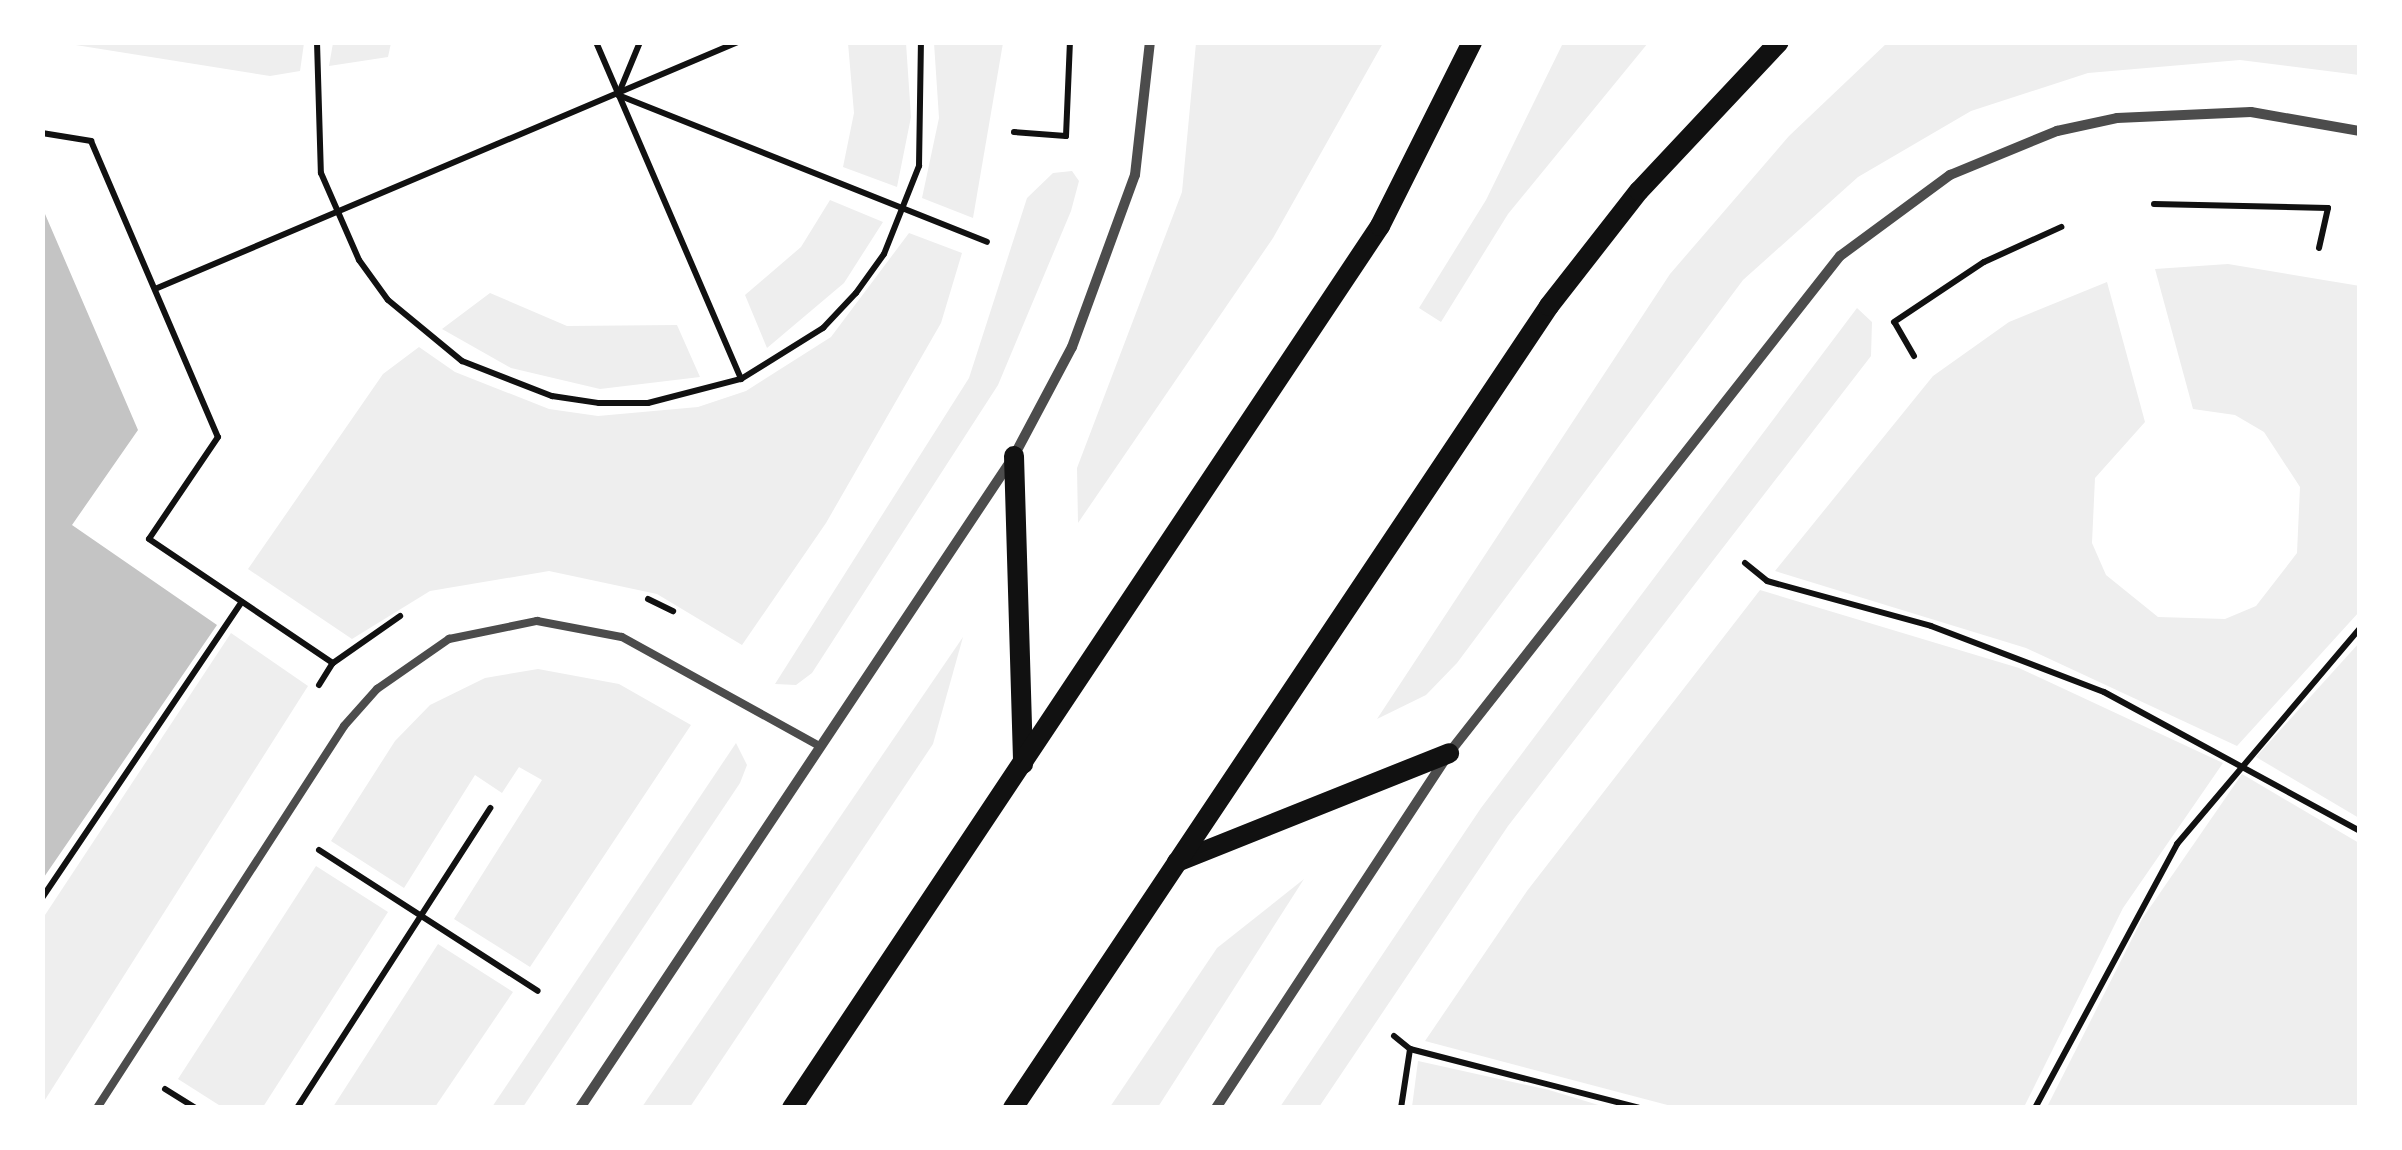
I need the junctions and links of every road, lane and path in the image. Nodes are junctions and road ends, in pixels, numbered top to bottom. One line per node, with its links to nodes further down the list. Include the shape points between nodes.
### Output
1 (317, 42): 16 (path, via 313,125)
2 (596, 42): 10 (path)
3 (640, 42): 10 (path)
4 (738, 42): 10 (path)
5 (921, 42): 15 (path, via 926,118)
6 (1070, 42): 12 (path, via 1066,136)
7 (1150, 42): 23 (street, via 1135,175 1072,347)
8 (1472, 42): 31 (main road, via 1380,226)
9 (1778, 42): 36 (main road, via 1639,191 1548,306)
10 (618, 95): 15 (path); 16 (path); 22 (path)
11 (2360, 130): 29 (street, via 2251,112 2117,118 1996,154 1892,214 1793,306)
12 (1014, 132)
13 (42, 133): 20 (path, via 91,140)
14 (2154, 204): 19 (path, via 2328,208)
15 (905, 211): 18 (path); 22 (path, via 884,254 822,328)
16 (337, 218): 20 (path); 22 (path, via 411,322 505,382 599,403 648,403)
17 (2061, 227): 21 (path, via 1984,262 1894,322)
18 (987, 242)
19 (2319, 248)
20 (154, 289): 25 (path, via 218,437 149,539)
21 (1914, 356)
22 (741, 379)
23 (1014, 456): 28 (street); 31 (main road)
24 (1745, 563): 30 (path, via 1767,580 2023,657)
25 (242, 602): 27 (path); 38 (path)
26 (2360, 628): 30 (path)
27 (333, 663)
28 (821, 747): 46 (lane, via 622,637 538,622 449,640 377,688 344,726); 49 (street)
29 (1449, 753): 36 (main road); 52 (street)
30 (2239, 760): 33 (path); 55 (path, via 2133,914)
31 (1023, 764): 50 (main road)
32 (490, 808): 39 (path)
33 (2360, 830)
34 (329, 834): 35 (path)
35 (319, 850): 37 (path); 39 (path)
36 (1177, 862): 51 (main road)
37 (309, 866)
38 (42, 898)
39 (420, 915): 40 (path); 48 (path)
40 (538, 991)
41 (1394, 1036): 42 (path)
42 (1410, 1050): 53 (path); 54 (path)
43 (175, 1073): 44 (path)
44 (165, 1089): 45 (path); 47 (path)
45 (159, 1098)
46 (97, 1108)
47 (195, 1108)
48 (297, 1108)
49 (580, 1108)
50 (792, 1108)
51 (1013, 1108)
52 (1216, 1108)
53 (1401, 1108)
54 (1640, 1108)
55 (2035, 1108)

